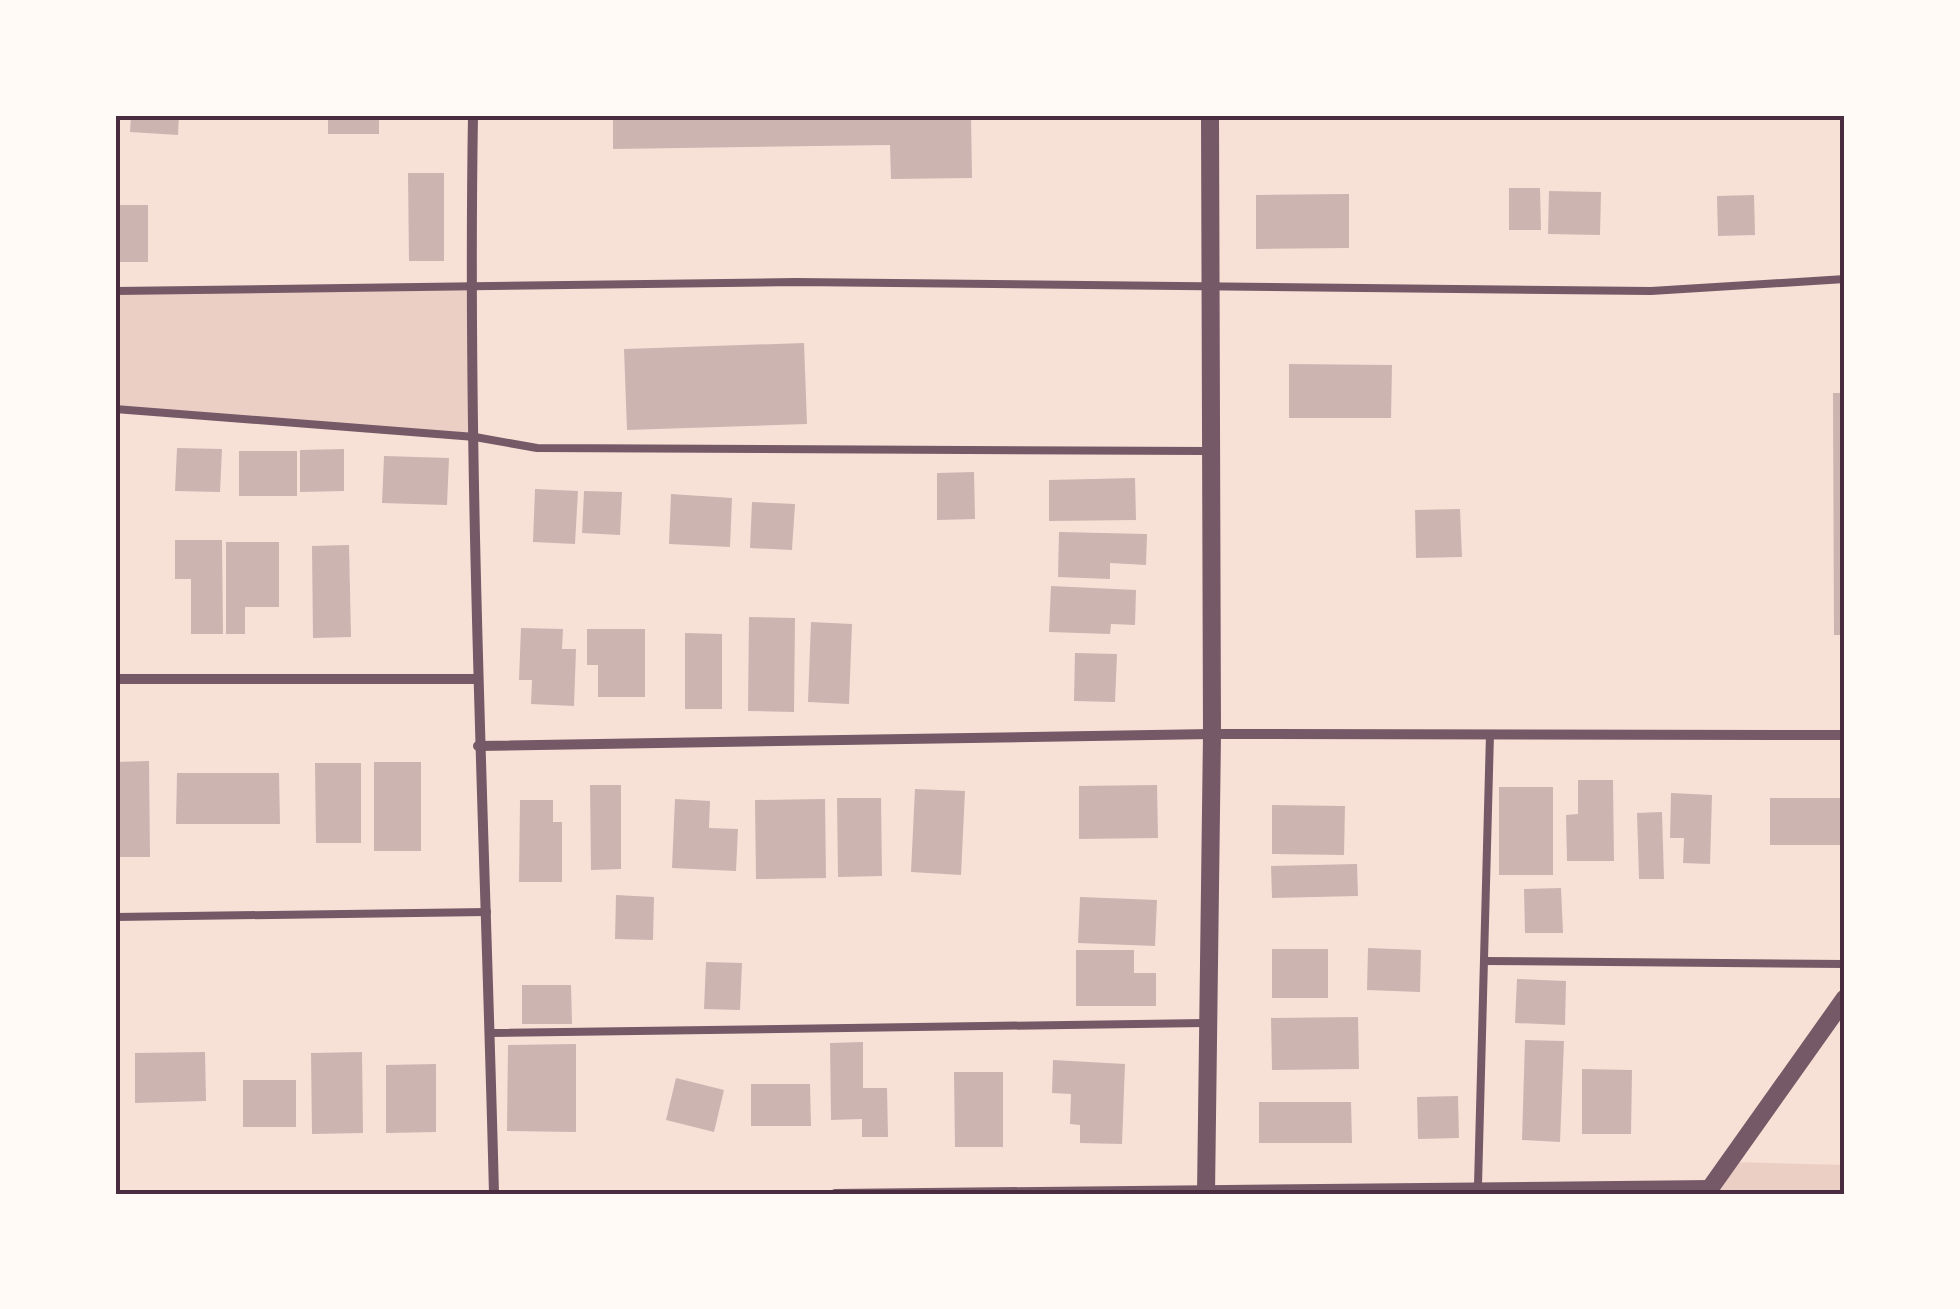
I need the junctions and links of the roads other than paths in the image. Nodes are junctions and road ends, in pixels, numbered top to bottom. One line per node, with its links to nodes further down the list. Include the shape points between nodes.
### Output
1 (473, 115): 4 (street)
2 (1210, 115): 5 (street)
3 (1845, 279): 5 (lane, via 1650,291)
4 (470, 286): 5 (lane); 6 (lane); 8 (street)
5 (1210, 286): 9 (street)
6 (115, 291)
7 (115, 409): 8 (lane)
8 (475, 437): 9 (lane, via 536,448); 11 (street)
9 (1212, 451): 12 (street)
10 (115, 679): 11 (street)
11 (477, 679): 15 (street)
12 (1212, 734): 13 (street); 15 (street); 21 (street)
13 (1490, 734): 14 (street); 18 (lane)
14 (1845, 735)
15 (478, 746): 16 (street)
16 (487, 912): 17 (lane); 22 (street)
17 (115, 917)
18 (1484, 961): 19 (lane); 23 (lane)
19 (1845, 964)
20 (1845, 998): 24 (street)
21 (1208, 1023): 22 (lane); 25 (street)
22 (490, 1033): 26 (street)
23 (1478, 1186): 24 (street); 25 (street)
24 (1709, 1189)
25 (1206, 1190): 27 (street)
26 (494, 1194)
27 (836, 1194)

